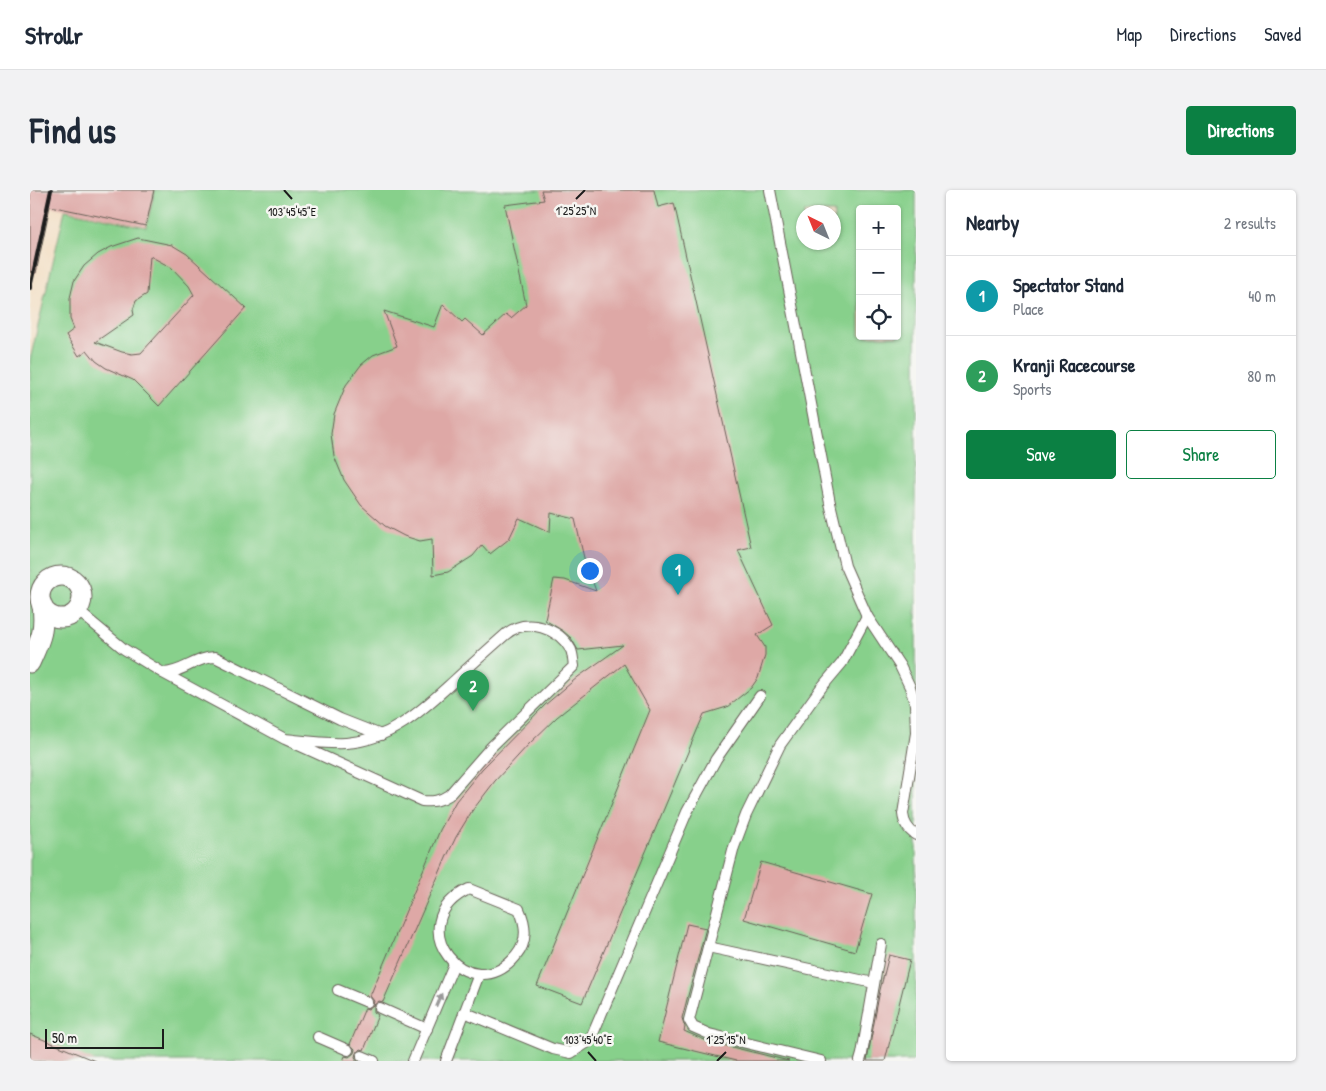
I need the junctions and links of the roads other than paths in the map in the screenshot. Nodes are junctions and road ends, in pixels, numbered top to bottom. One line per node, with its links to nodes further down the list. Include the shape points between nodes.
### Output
1 (770, 190): 6 (lane, via 838,539 845,566)
2 (30, 577): 3 (street)
3 (49, 581): 4 (street); 5 (street, via 66,577 80,588 82,600)
4 (38, 600): 5 (street, via 49,614); 7 (street, via 44,624)
5 (71, 614): 7 (street); 9 (lane)
6 (867, 616): 13 (lane, via 900,666 915,704 916,733 903,814 904,823); 15 (lane, via 842,663 780,745 746,815 734,847)
7 (42, 636): 8 (street)
8 (30, 663)
9 (163, 673): 11 (lane, via 172,673 201,659 215,657 340,719); 12 (lane)
10 (760, 696): 22 (lane, via 716,759 687,812 588,1042 571,1052 553,1049)
11 (381, 735): 12 (lane, via 346,743); 12 (lane, via 419,714 512,629 521,625 541,627 561,637 572,652 574,666 443,799 422,801)
12 (285, 739)
13 (916, 835)
14 (881, 944): 18 (lane)
15 (708, 947): 18 (lane); 30 (lane, via 689,1020 693,1026 709,1034)
16 (454, 964): 17 (lane); 17 (lane, via 441,946 439,922 458,894 469,889 520,908 525,931 518,953 502,969); 23 (lane, one-way to 16)
17 (479, 974): 22 (lane)
18 (874, 983): 31 (lane)
19 (338, 990): 20 (lane)
20 (367, 1002)
21 (380, 1008): 23 (lane)
22 (464, 1012): 29 (lane)
23 (427, 1029): 28 (lane)
24 (318, 1038): 25 (lane)
25 (348, 1050)
26 (362, 1056): 27 (lane)
27 (374, 1061)
28 (413, 1061)
29 (446, 1061)
30 (821, 1061)
31 (860, 1061)

